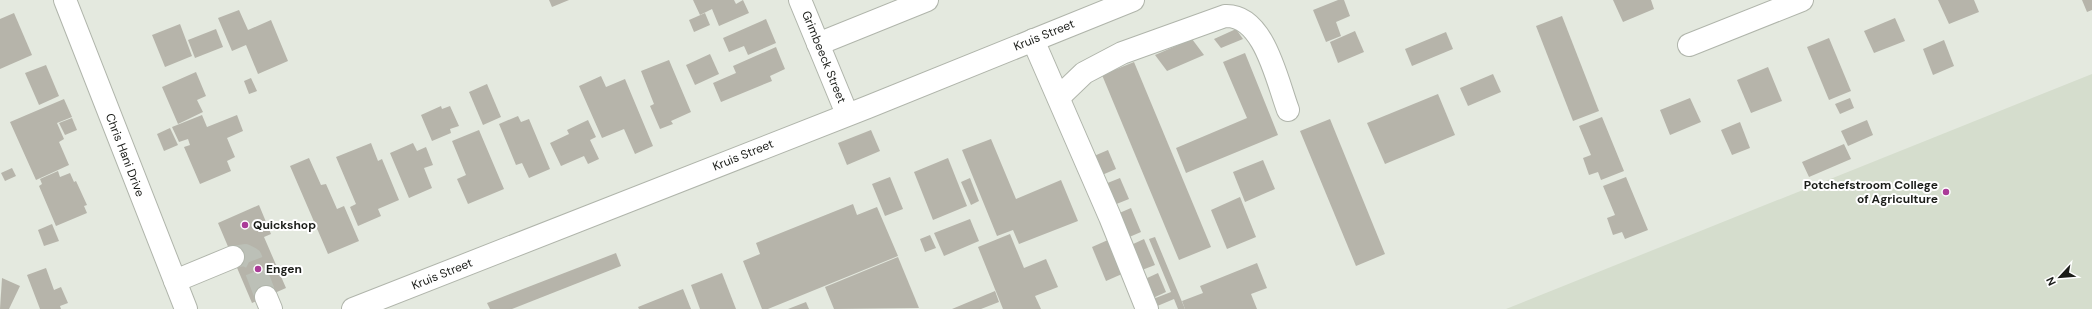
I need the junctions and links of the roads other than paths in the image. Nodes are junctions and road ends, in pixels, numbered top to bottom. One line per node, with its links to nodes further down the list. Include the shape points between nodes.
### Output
1 (65, 0): 13 (street, Chris Hani Drive)
2 (800, 0): 7 (street, Grimbeeck Street)
3 (927, 0): 7 (street)
4 (1133, 0): 6 (street, Kruis Street)
5 (1802, 0): 8 (street)
6 (1033, 40): 9 (street); 11 (street, Kruis Street)
7 (818, 44): 11 (street, Grimbeeck Street)
8 (1689, 45)
9 (1059, 97): 10 (street, via 1084,73 1122,53 1225,16 1232,16 1250,25 1264,44); 16 (street)
10 (1288, 110)
11 (847, 114): 15 (street, Kruis Street)
12 (233, 257): 13 (street)
13 (175, 281): 14 (street, Chris Hani Drive)
14 (186, 309)
15 (353, 309)
16 (1147, 309)

